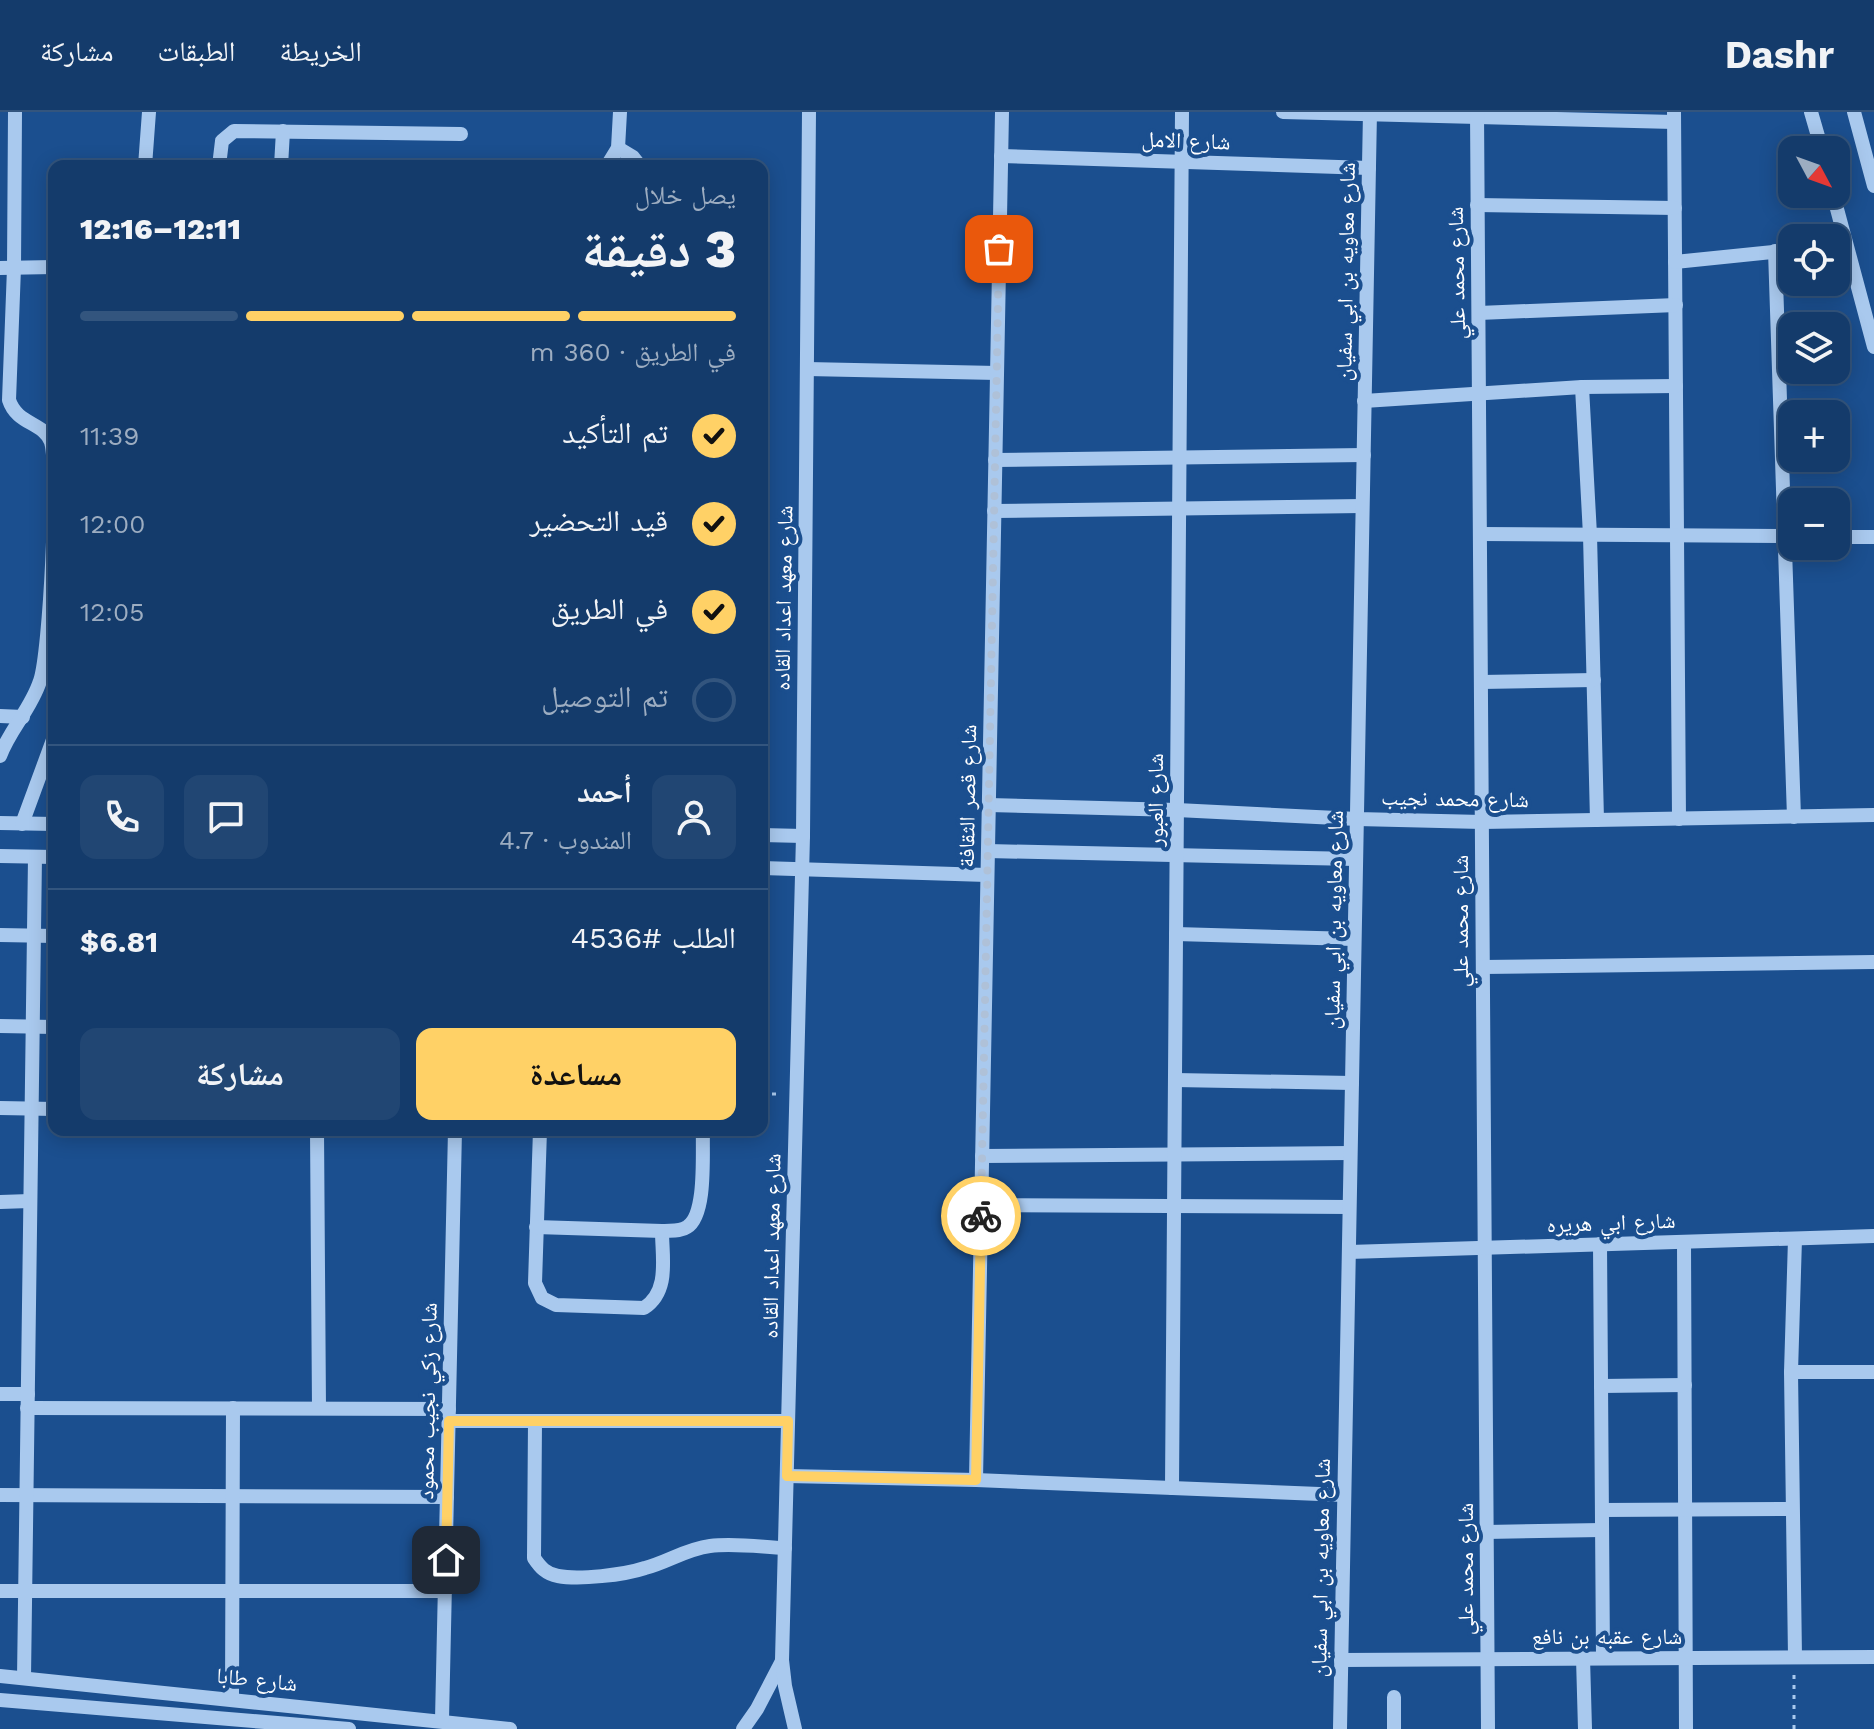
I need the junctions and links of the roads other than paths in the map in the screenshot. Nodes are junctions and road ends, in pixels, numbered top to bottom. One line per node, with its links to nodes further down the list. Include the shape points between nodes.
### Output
1 (15, 112): 32 (street)
2 (149, 112): 18 (street)
3 (620, 112): 16 (street)
4 (809, 112): 37 (street, شارع معهد اعداد القاده)
5 (1002, 112): 17 (street, شارع قصر الثقافة)
6 (1182, 112): 23 (street, شارع العبور)
7 (1283, 112): 10 (street)
8 (1811, 112): 15 (street)
9 (1854, 112): 25 (street)
10 (1370, 114): 11 (street); 24 (street, شارع معاويه بن ابي سفيان)
11 (1477, 115): 12 (street); 26 (street, شارع محمد علي)
12 (1674, 117): 27 (street)
13 (283, 131): 14 (street); 19 (street, via 229,133); 20 (street)
14 (461, 134)
15 (1818, 136)
16 (618, 148): 21 (street); 22 (street)
17 (1001, 156): 23 (street, شارع الامل); 38 (street, شارع قصر الثقافة)
18 (145, 160)
19 (220, 160)
20 (281, 160)
21 (611, 160)
22 (635, 160)
23 (1182, 162): 24 (street, شارع الامل); 45 (street, شارع العبور)
24 (1369, 168): 42 (street, شارع معاويه بن ابي سفيان)
25 (1874, 186)
26 (1477, 205): 27 (street); 35 (street, شارع محمد علي)
27 (1675, 208): 30 (street)
28 (1775, 251): 29 (street); 30 (street); 47 (street)
29 (1778, 251)
30 (1675, 262): 34 (street)
31 (48, 267): 32 (street)
32 (7, 268): 43 (street, via 9,400 12,411)
33 (1850, 272): 36 (street)
34 (1676, 305): 35 (street); 39 (street)
35 (1479, 313): 41 (street, شارع محمد علي)
36 (1874, 347)
37 (807, 369): 38 (street); 77 (street, شارع معهد اعداد القاده)
38 (997, 373): 46 (street, شارع قصر الثقافة)
39 (1676, 386): 40 (street); 53 (street)
40 (1582, 387): 41 (street); 52 (street)
41 (1479, 396): 42 (street); 51 (street, شارع محمد علي)
42 (1364, 401): 44 (street, شارع معاويه بن ابي سفيان)
43 (48, 438)
44 (1364, 455): 45 (street); 48 (street, شارع معاويه بن ابي سفيان)
45 (1180, 458): 46 (street); 49 (street, شارع العبور)
46 (995, 460): 50 (street, شارع قصر الثقافة)
47 (1786, 488)
48 (1362, 506): 49 (street); 69 (street, شارع معاويه بن ابي سفيان)
49 (1179, 508): 50 (street); 66 (street, شارع العبور)
50 (994, 511): 65 (street, شارع قصر الثقافة)
51 (1480, 534): 52 (street); 60 (street, شارع محمد علي)
52 (1590, 535): 53 (street); 59 (street)
53 (1677, 535): 54 (street); 70 (street)
54 (1778, 536)
55 (1850, 537): 56 (street)
56 (1874, 537)
57 (1789, 560): 68 (street)
58 (48, 599): 62 (street, via 44,669)
59 (1594, 680): 60 (street); 71 (street)
60 (1481, 682): 72 (street, شارع محمد علي)
61 (0, 716): 62 (street)
62 (23, 717): 64 (street)
63 (48, 753): 74 (street)
64 (0, 756)
65 (989, 805): 66 (street, شارع محمد نجيب); 78 (street, شارع قصر الثقافة)
66 (1177, 810): 69 (street, شارع محمد نجيب); 79 (street, شارع العبور)
67 (1874, 815): 68 (street, شارع محمد نجيب)
68 (1794, 817): 70 (street, شارع محمد نجيب)
69 (1357, 819): 72 (street, شارع محمد نجيب); 83 (street, شارع معاويه بن ابي سفيان)
70 (1679, 819): 71 (street, شارع محمد نجيب)
71 (1597, 820): 72 (street, شارع محمد نجيب)
72 (1482, 822): 93 (street, شارع محمد علي)
73 (0, 823): 74 (street)
74 (22, 824): 75 (street)
75 (48, 824)
76 (768, 835): 77 (street)
77 (803, 836): 85 (street, شارع معهد اعداد القاده)
78 (988, 851): 79 (street); 86 (street, شارع قصر الثقافة)
79 (1177, 855): 83 (street); 87 (street, شارع العبور)
80 (0, 856): 81 (street)
81 (35, 857): 82 (street); 89 (street)
82 (48, 857)
83 (1356, 859): 91 (street, شارع معاويه بن ابي سفيان)
84 (768, 868): 85 (street)
85 (801, 870): 86 (street); 132 (street, شارع معهد اعداد القاده)
86 (987, 875): 108 (street, شارع قصر الثقافة)
87 (1176, 934): 91 (street); 97 (street, شارع العبور)
88 (0, 935): 89 (street)
89 (34, 935): 90 (street); 95 (street)
90 (48, 936)
91 (1354, 939): 98 (street, شارع معاويه بن ابي سفيان)
92 (1874, 962): 93 (street)
93 (1483, 967): 120 (street, شارع محمد علي)
94 (0, 1026): 95 (street)
95 (33, 1027): 96 (street); 100 (street)
96 (48, 1027)
97 (1175, 1080): 98 (street); 107 (street, شارع العبور)
98 (1352, 1083): 106 (street, شارع معاويه بن ابي سفيان)
99 (0, 1108): 100 (street)
100 (32, 1108): 101 (street); 109 (street)
101 (48, 1109)
102 (317, 1136): 129 (street)
103 (455, 1136): 130 (street, شارع زكي نجيب محمود)
104 (540, 1136): 114 (street)
105 (703, 1136): 115 (street, via 697,1217 682,1230)
106 (1350, 1153): 107 (street); 113 (street, شارع معاويه بن ابي سفيان)
107 (1175, 1154): 108 (street); 112 (street, شارع العبور)
108 (982, 1156): 111 (street, شارع قصر الثقافة)
109 (30, 1201): 110 (street); 127 (street)
110 (0, 1202)
111 (981, 1205): 112 (street); 134 (street, شارع قصر الثقافة)
112 (1175, 1207): 113 (street); 135 (street, شارع العبور)
113 (1349, 1207): 121 (street, شارع معاويه بن ابي سفيان)
114 (536, 1227): 115 (street); 115 (street, via 535,1283 542,1298 556,1305 644,1308 662,1283)
115 (662, 1231)
116 (1874, 1236): 117 (street, شارع ابي هريره)
117 (1795, 1239): 118 (street, شارع ابي هريره); 122 (street)
118 (1684, 1242): 119 (street, شارع ابي هريره); 124 (street)
119 (1600, 1244): 120 (street, شارع ابي هريره); 125 (street)
120 (1484, 1248): 121 (street, شارع ابي هريره); 145 (street, شارع محمد علي)
121 (1349, 1252): 137 (street, شارع معاويه بن ابي سفيان)
122 (1791, 1372): 123 (street); 141 (street)
123 (1874, 1372)
124 (1685, 1385): 125 (street); 143 (street)
125 (1601, 1386): 142 (street)
126 (0, 1394): 127 (street)
127 (28, 1401): 128 (street); 138 (street)
128 (233, 1408): 129 (street); 139 (street)
129 (319, 1408): 130 (street)
130 (449, 1415): 131 (street); 140 (street, شارع زكي نجيب محمود)
131 (535, 1421): 132 (street); 146 (street, via 534,1558 541,1569 558,1576 592,1576 644,1569 714,1545)
132 (788, 1421): 133 (street, شارع معهد اعداد القاده)
133 (787, 1476): 134 (street); 146 (street, شارع معهد اعداد القاده)
134 (976, 1480): 135 (street)
135 (1172, 1488): 137 (street)
136 (0, 1495): 138 (street)
137 (1344, 1495): 158 (street, شارع معاويه بن ابي سفيان)
138 (26, 1496): 139 (street); 148 (street)
139 (233, 1496): 140 (street); 149 (street)
140 (447, 1497): 150 (street, شارع زكي نجيب محمود)
141 (1792, 1509): 143 (street); 151 (street)
142 (1602, 1510): 143 (street); 144 (street)
143 (1685, 1510): 155 (street)
144 (1602, 1530): 145 (street); 154 (street)
145 (1486, 1532): 156 (street, شارع محمد علي)
146 (785, 1548): 157 (street, شارع معهد اعداد القاده)
147 (0, 1591): 148 (street)
148 (25, 1591): 149 (street); 160 (street)
149 (233, 1591): 150 (street); 162 (street)
150 (445, 1591): 164 (street, شارع زكي نجيب محمود)
151 (1795, 1657): 152 (street, شارع عقبه بن نافع); 155 (street, شارع عقبه بن نافع)
152 (1874, 1657)
153 (1583, 1658): 154 (street, شارع عقبه بن نافع); 156 (street, شارع عقبه بن نافع); 172 (street)
154 (1603, 1658): 155 (street, شارع عقبه بن نافع)
155 (1686, 1658): 173 (street)
156 (1487, 1659): 158 (street, شارع عقبه بن نافع); 171 (street, شارع محمد علي)
157 (782, 1660): 167 (street, شارع معهد اعداد القاده); 168 (street, شارع معهد اعداد القاده)
158 (1341, 1660): 169 (street, شارع معاويه بن ابي سفيان)
159 (0, 1676): 160 (street, شارع طابا)
160 (24, 1678): 162 (street, شارع طابا)
161 (1394, 1697): 170 (street)
162 (232, 1699): 164 (street, شارع طابا)
163 (0, 1700): 165 (street, شارع طابا)
164 (442, 1720): 166 (street, شارع طابا)
165 (340, 1728)
166 (510, 1729)
167 (743, 1729)
168 (795, 1729)
169 (1340, 1729)
170 (1394, 1729)
171 (1488, 1729)
172 (1585, 1729)
173 (1686, 1729)

